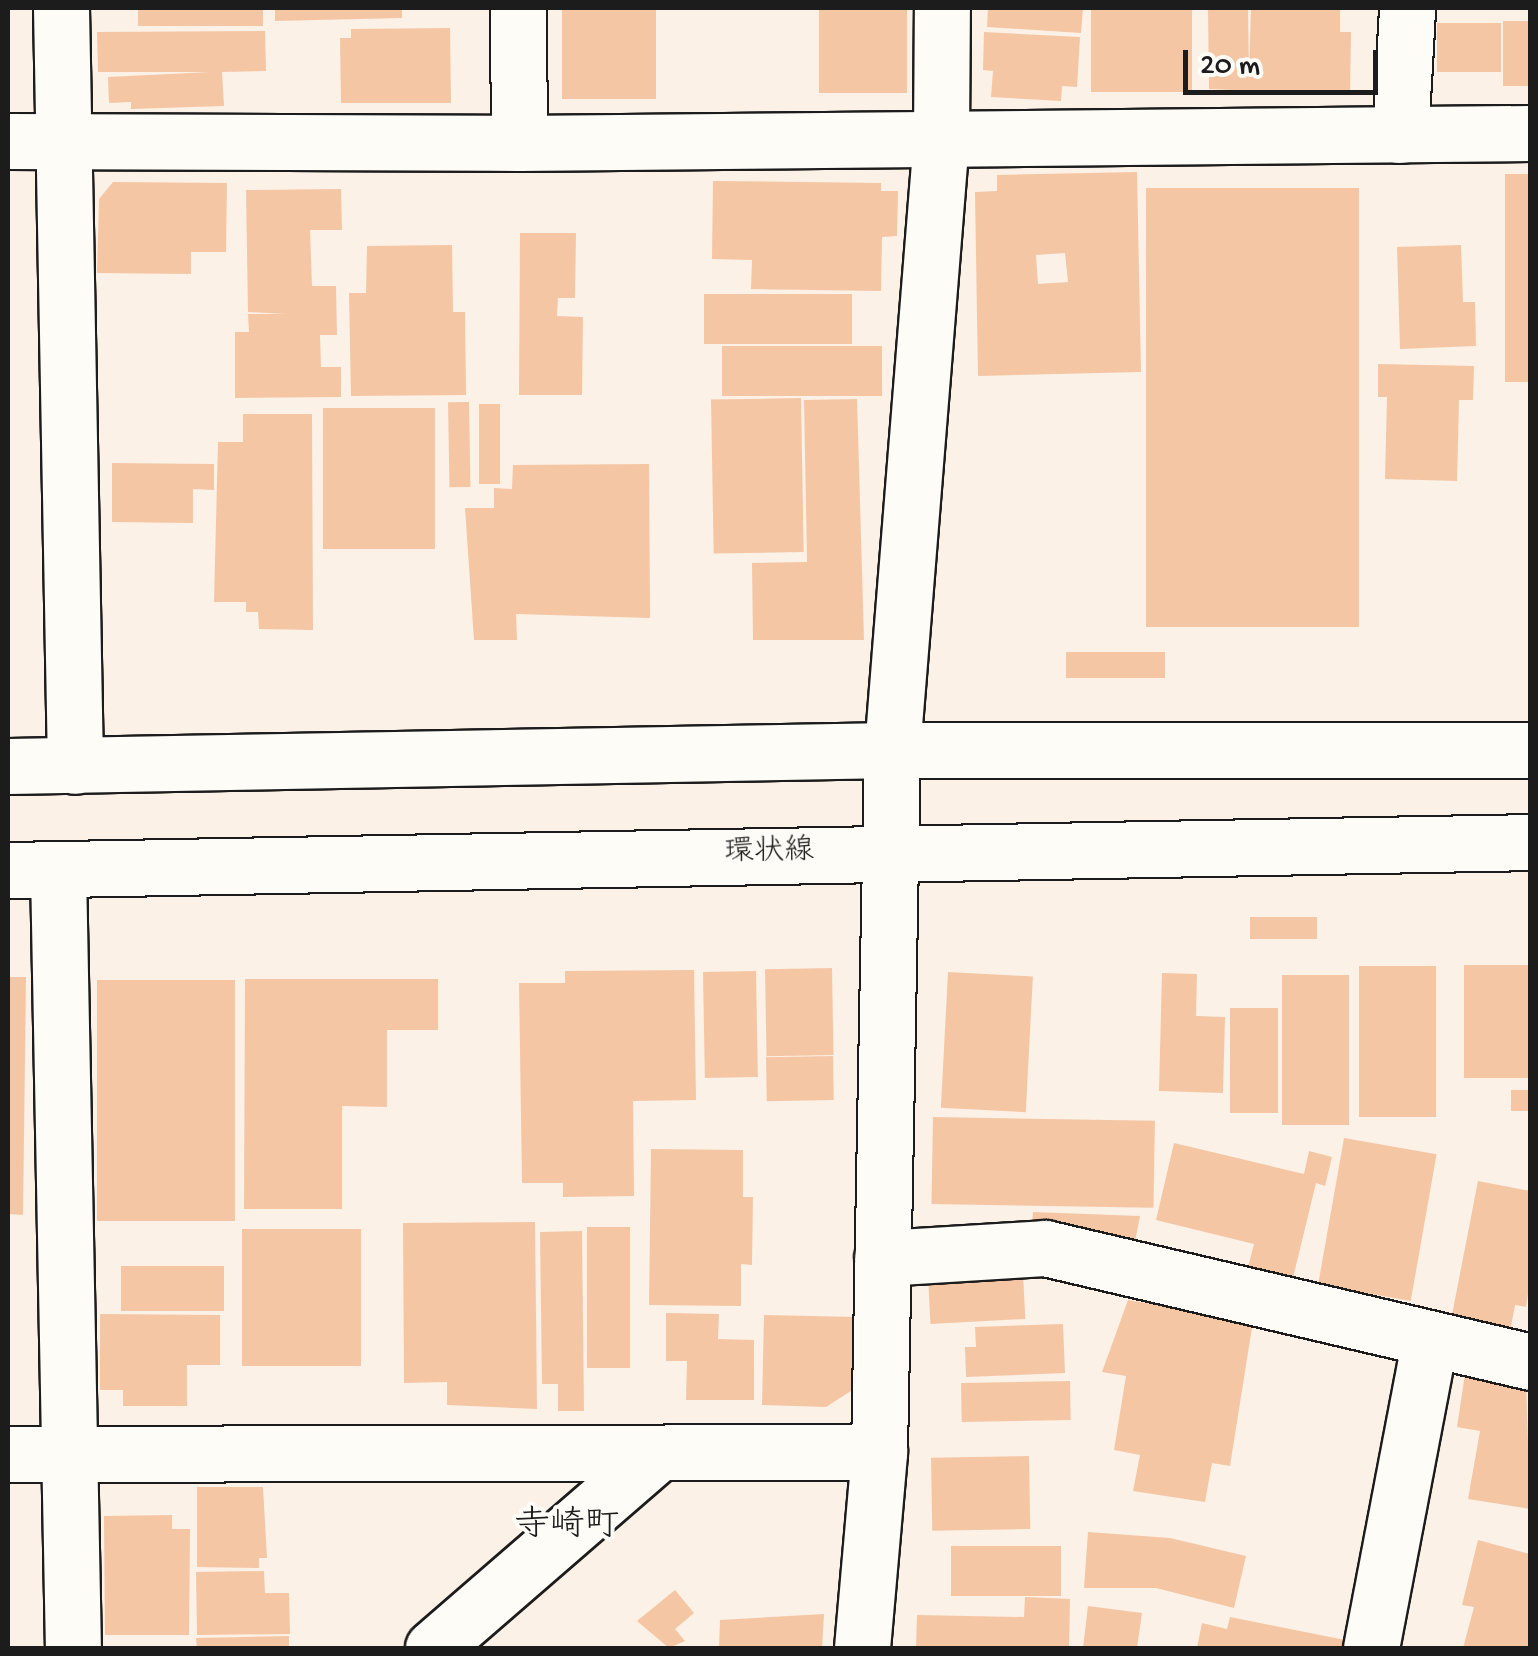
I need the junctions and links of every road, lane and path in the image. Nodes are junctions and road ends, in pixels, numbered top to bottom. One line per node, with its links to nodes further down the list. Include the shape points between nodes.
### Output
1 (60, 8): 7 (street)
2 (518, 8): 10 (street)
3 (942, 8): 8 (street)
4 (1407, 8): 6 (street)
5 (1530, 133): 6 (street)
6 (1400, 135): 8 (street)
7 (62, 138): 9 (street); 10 (street); 14 (street)
8 (941, 138): 10 (street); 11 (street)
9 (8, 141)
10 (519, 144)
11 (892, 750): 12 (street); 14 (street); 16 (street)
12 (1530, 750)
13 (8, 766): 14 (street)
14 (74, 766)
15 (1530, 842): 16 (street, 環状線)
16 (888, 852): 17 (street, 環状線); 18 (street)
17 (33, 870): 21 (street)
18 (882, 1258): 19 (street, via 1046,1248); 22 (street)
19 (1430, 1343): 20 (street); 28 (street)
20 (1530, 1362)
21 (67, 1452): 23 (street); 24 (street); 25 (street)
22 (878, 1452): 24 (street); 27 (street)
23 (8, 1454)
24 (654, 1456): 26 (street)
25 (72, 1648)
26 (433, 1648)
27 (862, 1648)
28 (1372, 1648)

